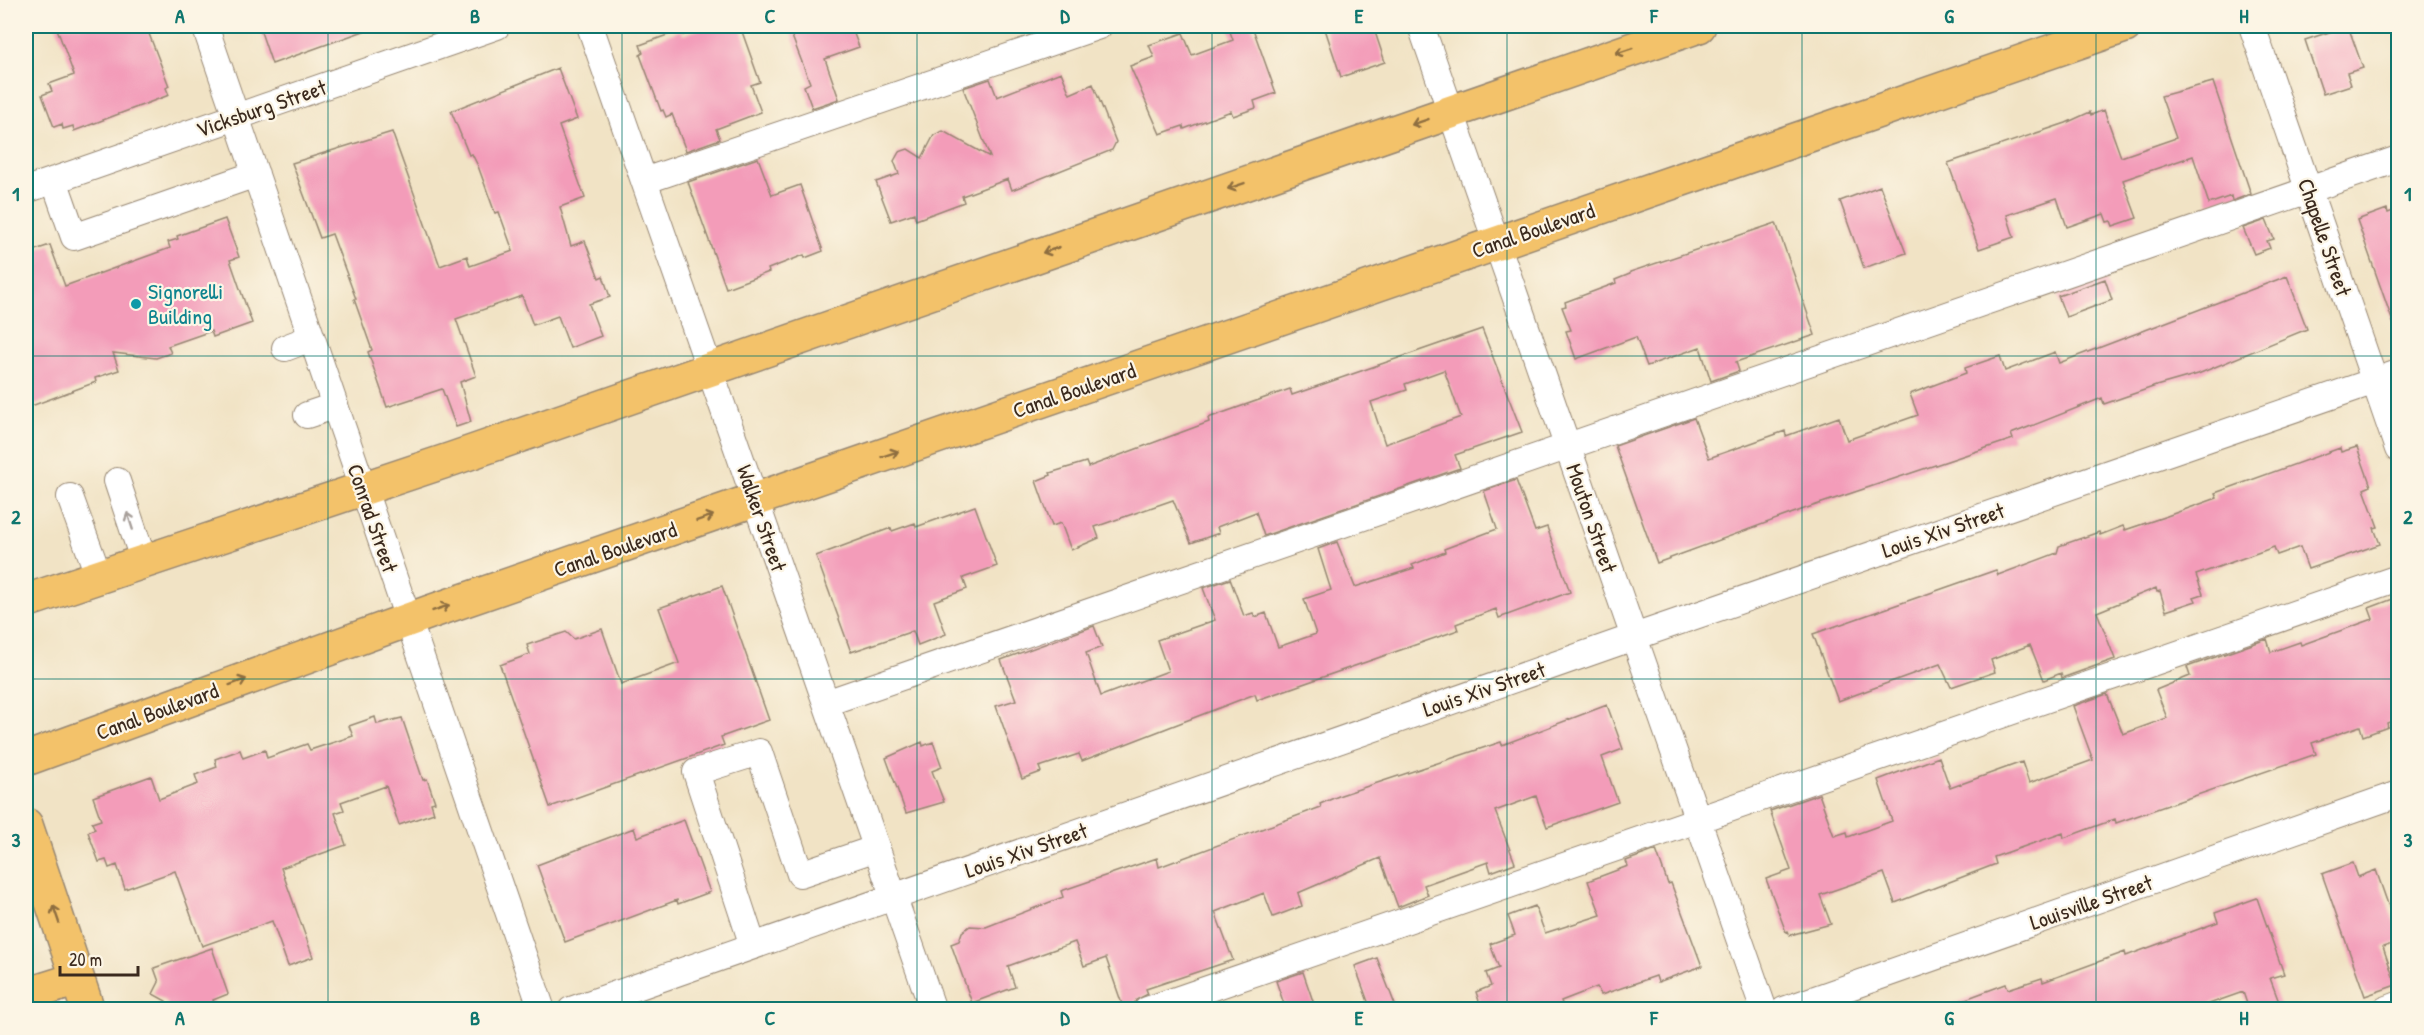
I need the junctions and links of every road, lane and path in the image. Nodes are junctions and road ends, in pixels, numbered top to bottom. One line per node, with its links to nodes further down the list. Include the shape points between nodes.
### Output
1 (205, 26): 10 (street, Conrad Street)
2 (496, 26): 10 (street, Vicksburg Street)
3 (590, 26): 14 (street, Walker Street)
4 (1099, 26): 14 (street)
5 (1421, 26): 9 (street, Mouton Street)
6 (1699, 26): 9 (main road, one-way to 9)
7 (2125, 26): 17 (main road, Canal Boulevard)
8 (2252, 26): 16 (street, Chapelle Street)
9 (1451, 111): 17 (street, Mouton Street); 20 (main road, one-way to 20)
10 (237, 116): 12 (street, Conrad Street); 13 (street, Vicksburg Street)
11 (2398, 159): 16 (street)
12 (256, 174): 13 (street, via 74,237); 18 (street, Conrad Street)
13 (54, 180): 15 (street, Vicksburg Street)
14 (644, 181): 20 (street, Walker Street)
15 (26, 190)
16 (2309, 191): 21 (street, Chapelle Street); 24 (street)
17 (1497, 243): 24 (street, Mouton Street); 29 (main road, Canal Boulevard, one-way to 17)
18 (311, 339): 19 (street); 22 (street, Conrad Street)
19 (285, 348)
20 (710, 368): 27 (main road); 29 (street, Walker Street)
21 (2387, 377): 25 (street, Chapelle Street); 35 (street, Louis Xiv Street)
22 (334, 406): 23 (street); 27 (street, Conrad Street)
23 (307, 415)
24 (1567, 445): 35 (street, Mouton Street); 36 (street)
25 (2398, 448)
26 (117, 481): 30 (street, one-way to 26)
27 (362, 489): 30 (main road); 34 (street, Conrad Street)
28 (70, 497): 31 (street)
29 (756, 500): 34 (main road, Canal Boulevard, one-way to 29); 36 (street, Walker Street)
30 (144, 562): 31 (main road)
31 (99, 576): 33 (main road)
32 (2398, 578): 39 (street)
33 (26, 601)
34 (408, 620): 37 (main road, Canal Boulevard, one-way to 34); 49 (street, Conrad Street)
35 (1634, 637): 39 (street, Mouton Street); 42 (street, Louis Xiv Street)
36 (826, 703): 41 (street, Walker Street)
37 (26, 759)
38 (2398, 794): 54 (street, Louisville Street)
39 (1698, 821): 52 (street); 53 (street, Mouton Street)
40 (26, 825): 44 (main road, one-way to 40)
41 (877, 848): 42 (street, Walker Street); 43 (street, via 800,874 759,752 696,772)
42 (894, 896): 43 (street, Louis Xiv Street); 51 (street, Walker Street)
43 (753, 946): 50 (street, Louis Xiv Street)
44 (77, 979): 45 (main road); 48 (main road)
45 (26, 995): 47 (main road)
46 (2398, 1005): 55 (street)
47 (31, 1010)
48 (88, 1010)
49 (542, 1010)
50 (571, 1010)
51 (933, 1010)
52 (1147, 1010)
53 (1764, 1010)
54 (1784, 1010)
55 (2385, 1010)

